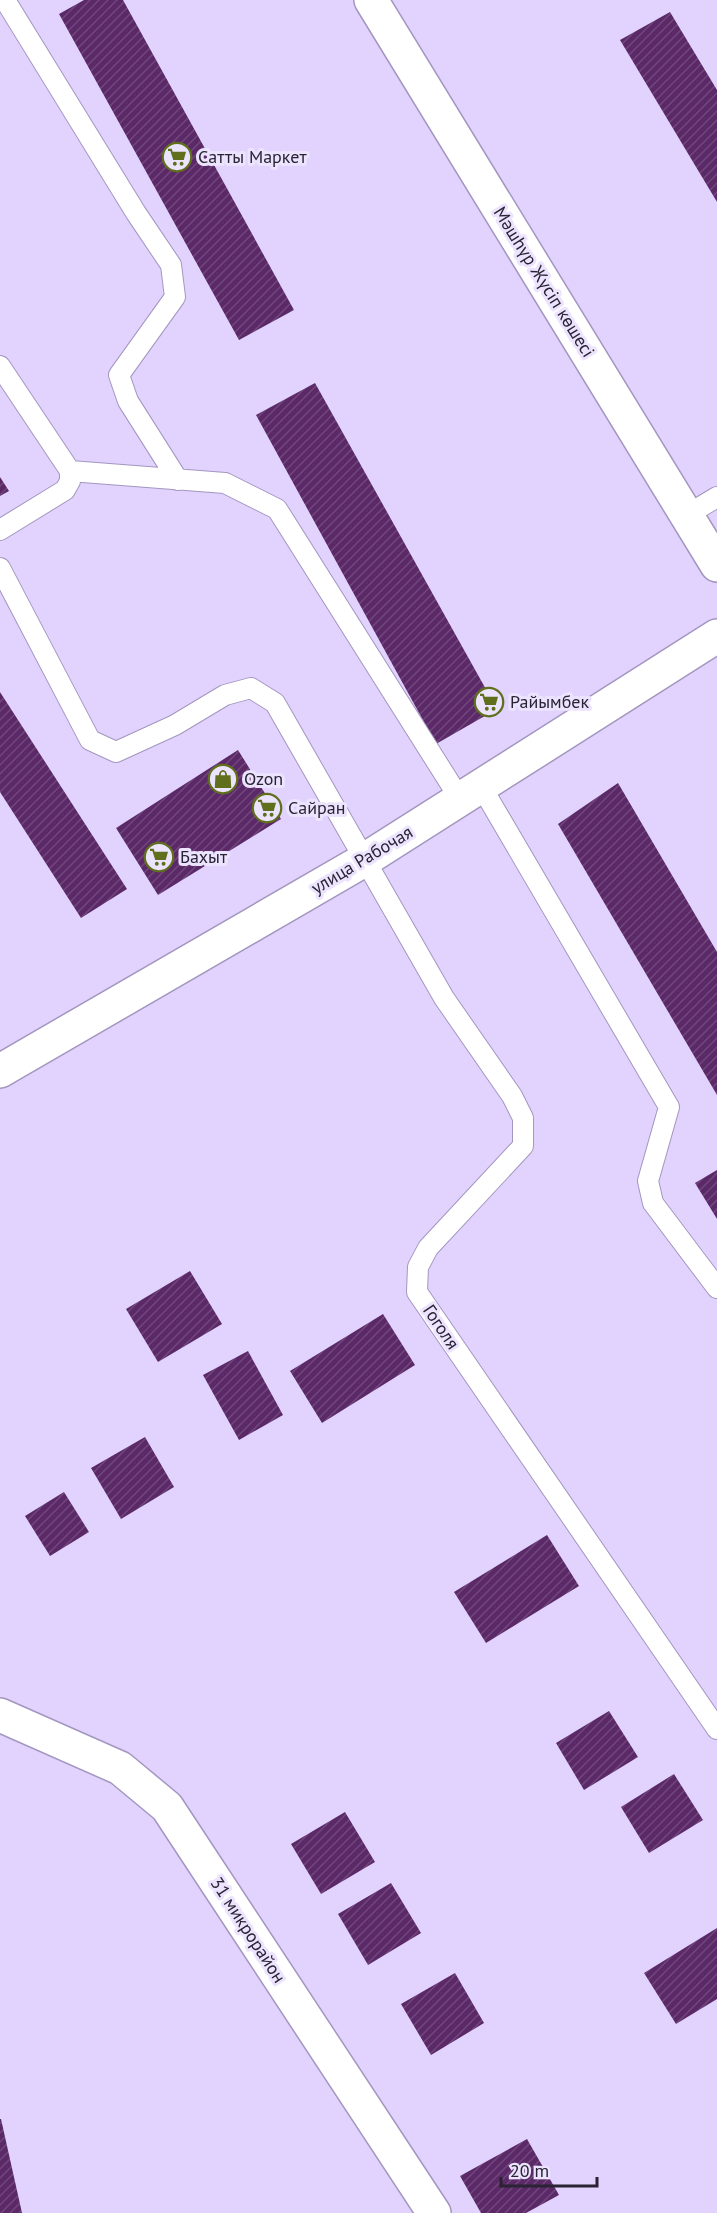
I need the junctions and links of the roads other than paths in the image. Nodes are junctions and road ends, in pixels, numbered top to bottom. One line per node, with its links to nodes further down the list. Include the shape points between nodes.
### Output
1 (5, 0): 5 (lane, via 171,266 175,297 119,375 128,401)
2 (370, 0): 7 (street, Мәшһүр Жүсіп көшесі)
3 (0, 366): 4 (lane)
4 (70, 471): 5 (lane); 8 (lane, via 65,490)
5 (178, 480): 12 (lane, via 225,483 277,509)
6 (717, 496): 7 (lane)
7 (687, 515): 9 (street, Мәшһүр Жүсіп көшесі)
8 (0, 530)
9 (717, 565)
10 (0, 568): 13 (lane, Гоголя, via 90,740 116,753 225,695 251,688 275,703)
11 (717, 636): 12 (street, улица Рабочая)
12 (470, 792): 13 (street, улица Рабочая); 15 (lane, via 669,1107 648,1181 653,1203)
13 (366, 859): 14 (street, улица Рабочая); 17 (lane, Гоголя, via 444,998 523,1118 523,1146 428,1248 418,1267 417,1292)
14 (0, 1071)
15 (717, 1288)
16 (0, 1715): 18 (street, 31 микрорайон, via 120,1768 167,1807)
17 (717, 1729)
18 (434, 2213)

